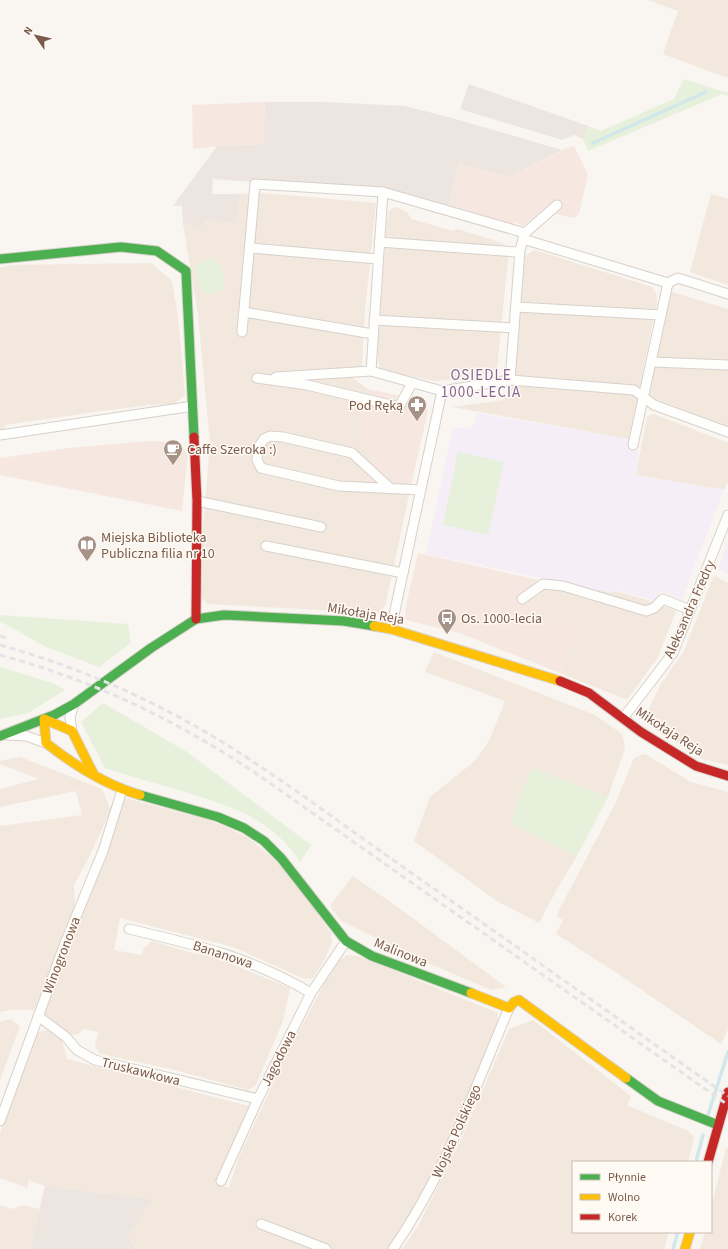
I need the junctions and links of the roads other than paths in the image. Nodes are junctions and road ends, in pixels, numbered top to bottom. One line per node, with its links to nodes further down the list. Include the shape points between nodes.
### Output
1 (383, 192): 3 (street); 4 (street); 5 (street, via 255,184)
2 (557, 205): 3 (street)
3 (524, 236): 6 (street); 9 (street)
4 (379, 242): 6 (street, via 516,252); 8 (street)
5 (250, 248): 8 (street); 12 (street)
6 (520, 250): 11 (street)
7 (0, 259): 25 (street, via 121,247 157,251 186,271)
8 (378, 259): 14 (street)
9 (668, 283): 10 (street, via 678,278); 13 (street)
10 (728, 294)
11 (516, 307): 13 (street); 15 (street)
12 (244, 312): 16 (street); 17 (street)
13 (661, 315): 18 (street)
14 (374, 320): 15 (street); 17 (street)
15 (514, 328): 21 (street)
16 (242, 332)
17 (373, 334): 20 (street)
18 (652, 362): 19 (street); 24 (street)
19 (728, 365)
20 (371, 371): 22 (street); 22 (street, via 257,378 307,385 399,407)
21 (510, 380): 23 (street); 24 (street, via 634,390)
22 (412, 383): 23 (street)
23 (442, 391): 30 (street)
24 (643, 397): 26 (street, via 654,405); 28 (street)
25 (193, 406): 27 (street); 31 (street)
26 (728, 432)
27 (0, 435)
28 (633, 445)
29 (389, 487): 29 (street, via 339,486 261,468 257,460 259,446 270,436 352,453); 30 (street)
30 (421, 490): 35 (street)
31 (197, 501): 33 (street); 38 (street)
32 (728, 515): 37 (street, Aleksandra Fredry)
33 (321, 528)
34 (266, 546): 35 (street)
35 (403, 573): 39 (street)
36 (522, 599): 37 (street, via 544,584 563,586 646,611 654,608 663,599)
37 (690, 610): 41 (street, Aleksandra Fredry, via 673,653)
38 (196, 619): 39 (street, Mikołaja Reja, via 224,615 344,621); 40 (street, Mikołaja Reja)
39 (391, 629): 41 (street, Mikołaja Reja, via 548,676 589,693)
40 (74, 704): 42 (street, Mikołaja Reja); 43 (street, via 70,717)
41 (624, 717): 47 (street, Mikołaja Reja, via 641,732 696,766)
42 (44, 719): 43 (street); 44 (street, Mikołaja Reja); 45 (street)
43 (72, 731): 46 (street)
44 (3, 736): 45 (street, via 26,736)
45 (46, 743): 46 (street, Malinowa, via 70,762)
46 (93, 773): 48 (street, Malinowa)
47 (728, 776)
48 (122, 790): 50 (street, Malinowa, via 218,817 257,836 281,858); 53 (street, Winogronowa, via 103,851)
49 (129, 929): 51 (street, Bananowa, via 234,956 283,977)
50 (346, 941): 51 (street, Jagodowa); 52 (street, Malinowa, via 372,956)
51 (311, 993): 55 (street, Jagodowa)
52 (509, 1008): 57 (street, via 519,1000 658,1102); 63 (street, Wojska Polskiego, via 440,1172)
53 (38, 1016): 55 (street, Truskawkowa, via 66,1037 77,1050 95,1060); 56 (street, Winogronowa)
54 (728, 1092): 57 (street)
55 (258, 1099): 59 (street, Jagodowa)
56 (0, 1121)
57 (718, 1125): 58 (street)
58 (708, 1161)
59 (221, 1181)
60 (261, 1224): 62 (street)
61 (690, 1233): 64 (street)
62 (326, 1249)
63 (393, 1249)
64 (685, 1249)

